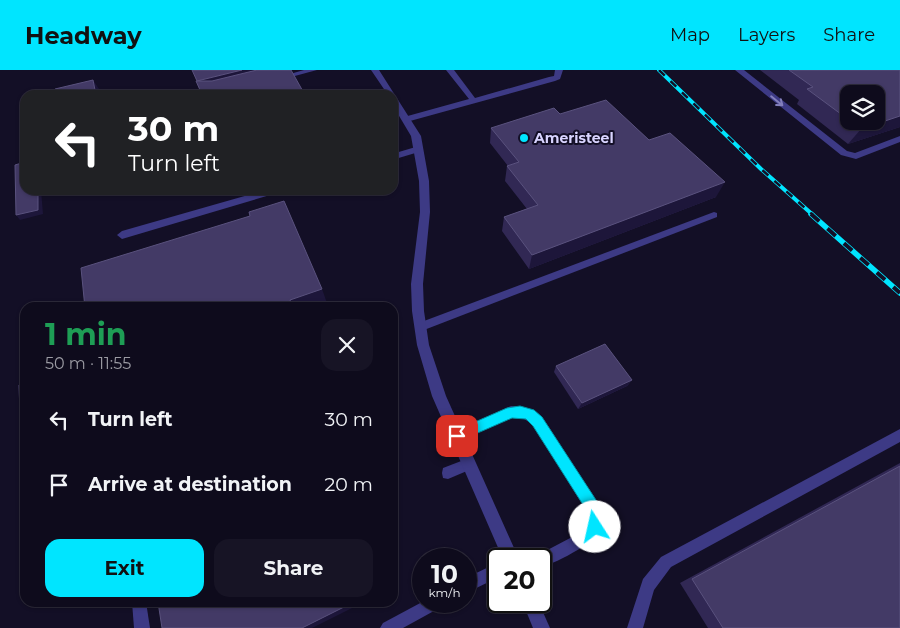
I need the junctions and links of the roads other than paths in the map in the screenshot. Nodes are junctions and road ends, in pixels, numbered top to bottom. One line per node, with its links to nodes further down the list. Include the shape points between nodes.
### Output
1 (313, 70): 6 (lane)
2 (375, 70): 7 (street)
3 (450, 70): 8 (lane)
4 (559, 70): 8 (lane, via 557,77 552,79)
5 (739, 70): 11 (lane, one-way to 11, via 844,153 856,156)
6 (275, 79)
7 (388, 90)
8 (474, 101): 10 (lane)
9 (398, 105): 10 (street)
10 (408, 119): 12 (street)
11 (900, 140)
12 (419, 149): 13 (lane); 17 (street, via 425,212 417,284)
13 (398, 154)
14 (260, 195): 16 (lane)
15 (714, 216): 17 (lane)
16 (122, 235)
17 (420, 327): 19 (street, via 439,396)
18 (900, 435): 30 (lane, via 666,562 647,584)
19 (457, 436): 20 (street); 23 (lane, via 512,412 529,414 538,422 593,508 596,518 595,527 588,535)
20 (469, 464): 21 (lane); 22 (street)
21 (448, 473)
22 (506, 548)
23 (552, 555)
24 (140, 607): 27 (lane)
25 (416, 613): 28 (lane)
26 (535, 613): 29 (street)
27 (142, 628)
28 (388, 628)
29 (542, 628)
30 (635, 628)

